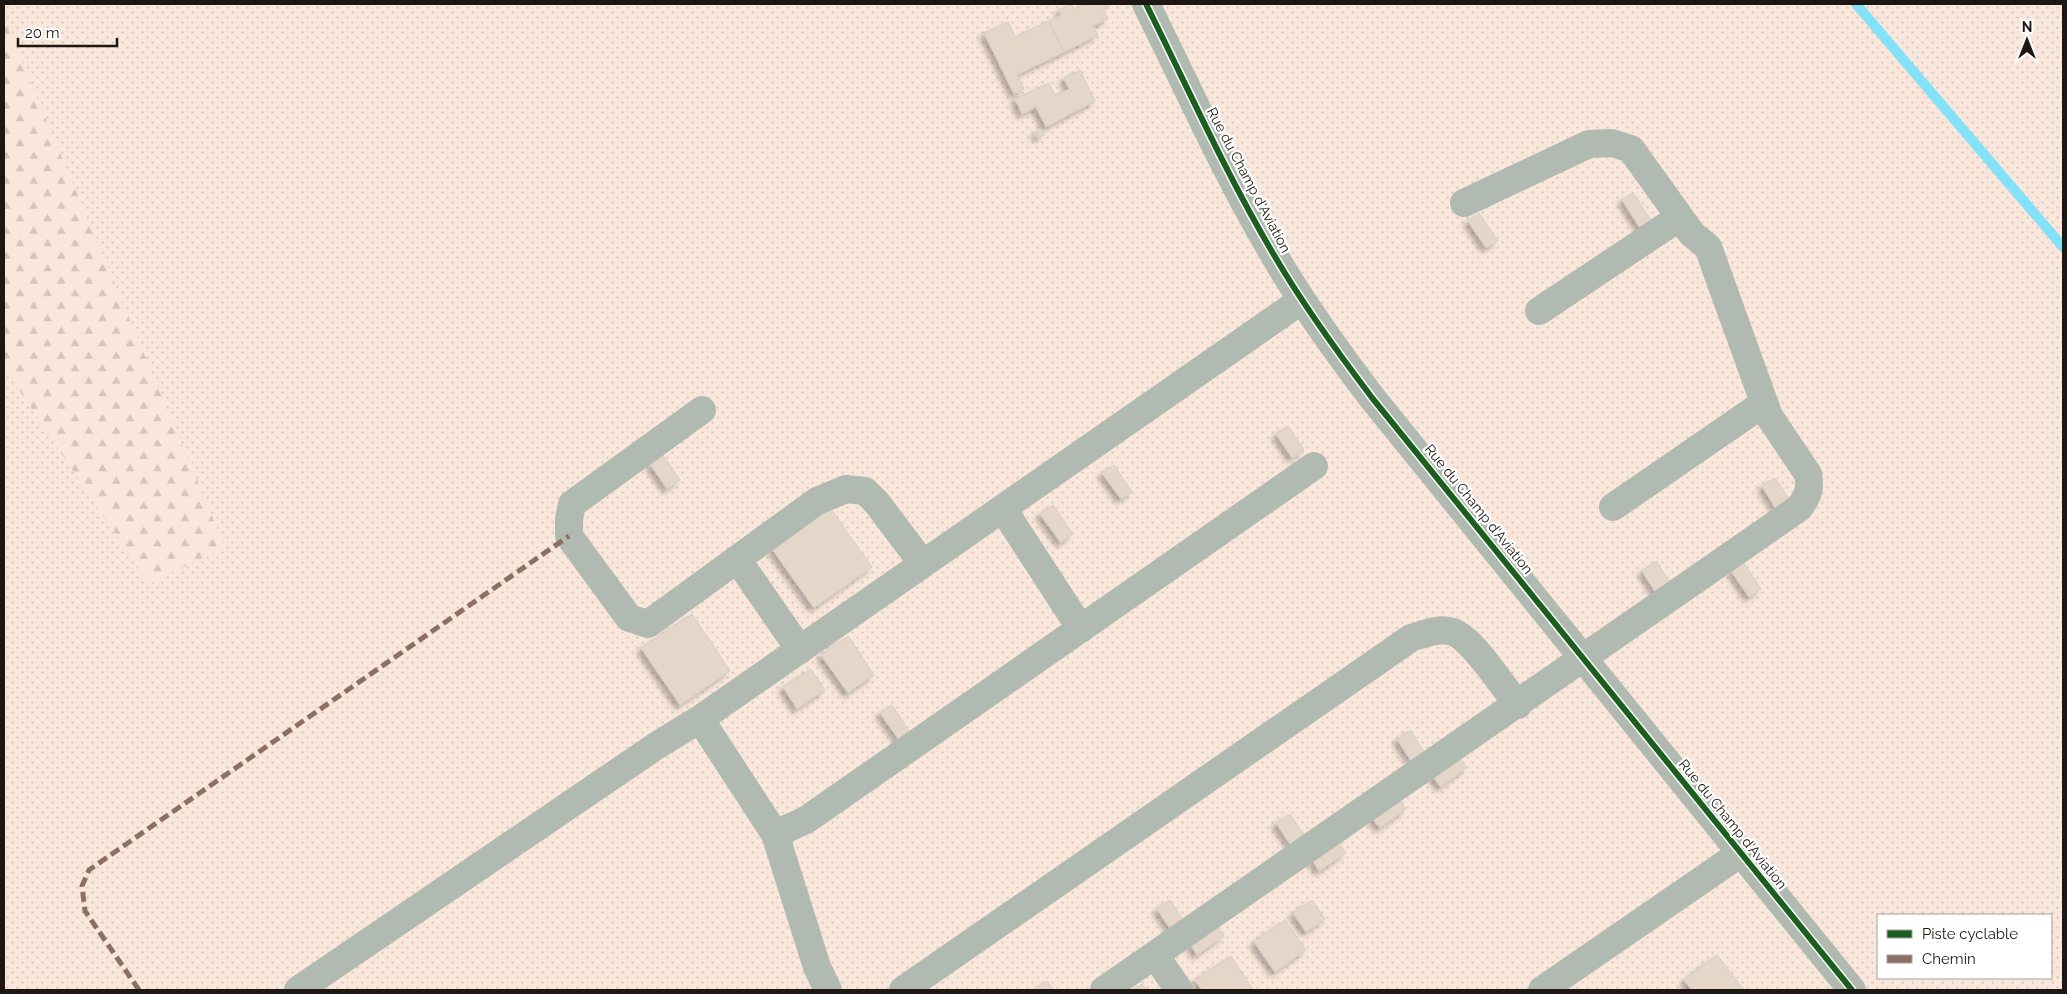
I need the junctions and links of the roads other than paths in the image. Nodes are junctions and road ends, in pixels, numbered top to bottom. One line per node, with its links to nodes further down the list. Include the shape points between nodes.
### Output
1 (1146, 4): 4 (street, Rue du Champ d'Aviation, via 1236,186 1273,255)
2 (1464, 203): 3 (street, via 1589,144 1612,142 1631,149)
3 (1680, 217): 5 (street); 6 (street, via 1692,234 1708,246)
4 (1302, 300): 10 (street); 15 (street, Rue du Champ d'Aviation, via 1362,384)
5 (1538, 311)
6 (1764, 403): 9 (street); 15 (street, via 1769,416 1808,474 1808,496 1798,508)
7 (702, 410): 11 (street, via 572,504 568,519 569,536 629,618 648,624)
8 (1314, 466): 13 (street)
9 (1613, 507)
10 (1003, 509): 12 (street); 13 (street)
11 (737, 559): 12 (street, via 817,501 846,489 865,491); 14 (street)
12 (923, 564): 14 (street)
13 (1081, 629): 18 (street, via 806,820)
14 (800, 650): 17 (street)
15 (1582, 657): 16 (street); 19 (street, Rue du Champ d'Aviation)
16 (1523, 700): 20 (street); 23 (street, via 1465,638 1451,631 1432,631 1411,638)
17 (700, 719): 18 (street); 21 (street)
18 (775, 834): 22 (street)
19 (1741, 853): 26 (street); 27 (street, Rue du Champ d'Aviation)
20 (1155, 955): 24 (street); 25 (street)
21 (298, 990)
22 (828, 990)
23 (903, 990)
24 (1104, 990)
25 (1179, 990)
26 (1542, 990)
27 (1852, 990)

